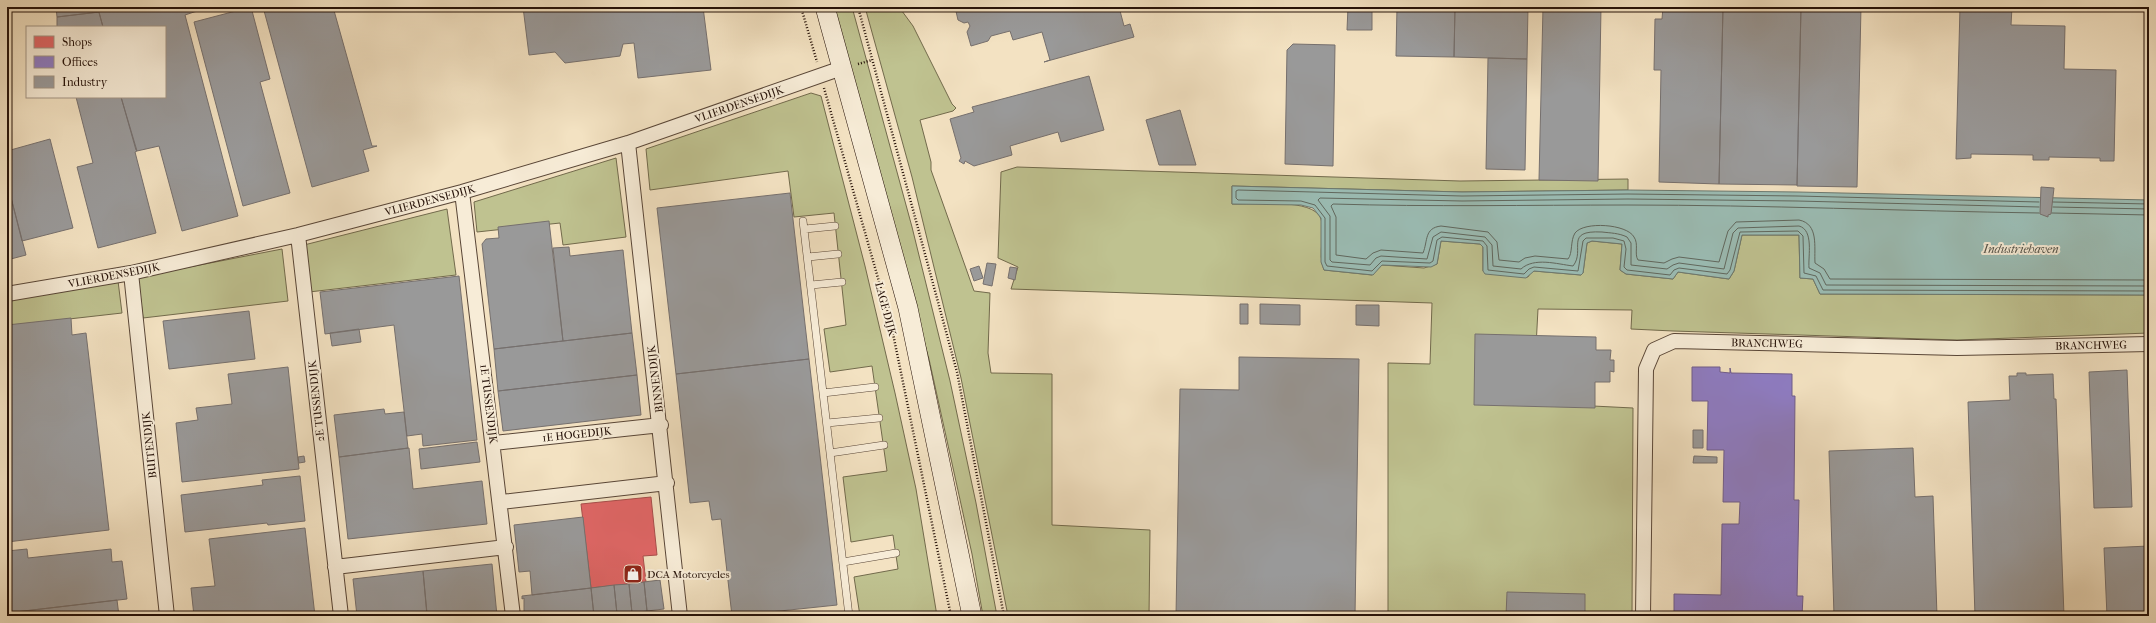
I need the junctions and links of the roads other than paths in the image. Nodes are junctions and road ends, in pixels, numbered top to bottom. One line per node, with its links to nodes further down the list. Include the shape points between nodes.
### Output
1 (825, 7): 2 (main road, LAGE DIJK)
2 (842, 68): 3 (street, VLIERDENSEDIJK); 35 (main road, LAGE DIJK, via 908,308)
3 (628, 143): 4 (street, VLIERDENSEDIJK); 20 (street, BINNENDIJK)
4 (462, 192): 8 (street, VLIERDENSEDIJK); 21 (street, 1E TUSSENDIJK)
5 (804, 221): 7 (lane)
6 (834, 226): 7 (lane)
7 (805, 229): 10 (lane)
8 (298, 235): 11 (street, VLIERDENSEDIJK); 29 (street, 2E TUSSENDIJK)
9 (838, 254): 10 (lane)
10 (808, 257): 13 (lane)
11 (131, 273): 14 (street, VLIERDENSEDIJK); 30 (street, BUITENDIJK)
12 (842, 282): 13 (lane)
13 (811, 285): 17 (lane)
14 (7, 294)
15 (2149, 344): 36 (street, BRANCHWEG, via 1958,348 1674,341 1654,350 1646,369)
16 (875, 387): 17 (lane)
17 (823, 393): 19 (lane)
18 (879, 418): 19 (lane)
19 (827, 423): 23 (lane)
20 (661, 425): 21 (street, 1E HOGEDIJK); 24 (street, BINNENDIJK)
21 (494, 443): 25 (street, 1E TUSSENDIJK)
22 (884, 446): 23 (lane)
23 (830, 453): 28 (lane)
24 (667, 483): 25 (street); 33 (street, BINNENDIJK)
25 (501, 502): 26 (street, 1E TUSSENDIJK)
26 (506, 547): 29 (street); 32 (street, 1E TUSSENDIJK)
27 (896, 553): 28 (lane)
28 (843, 562): 34 (lane)
29 (335, 567): 31 (street, 2E TUSSENDIJK)
30 (167, 616)
31 (341, 616)
32 (513, 616)
33 (680, 616)
34 (849, 616)
35 (972, 616)
36 (1643, 616)

